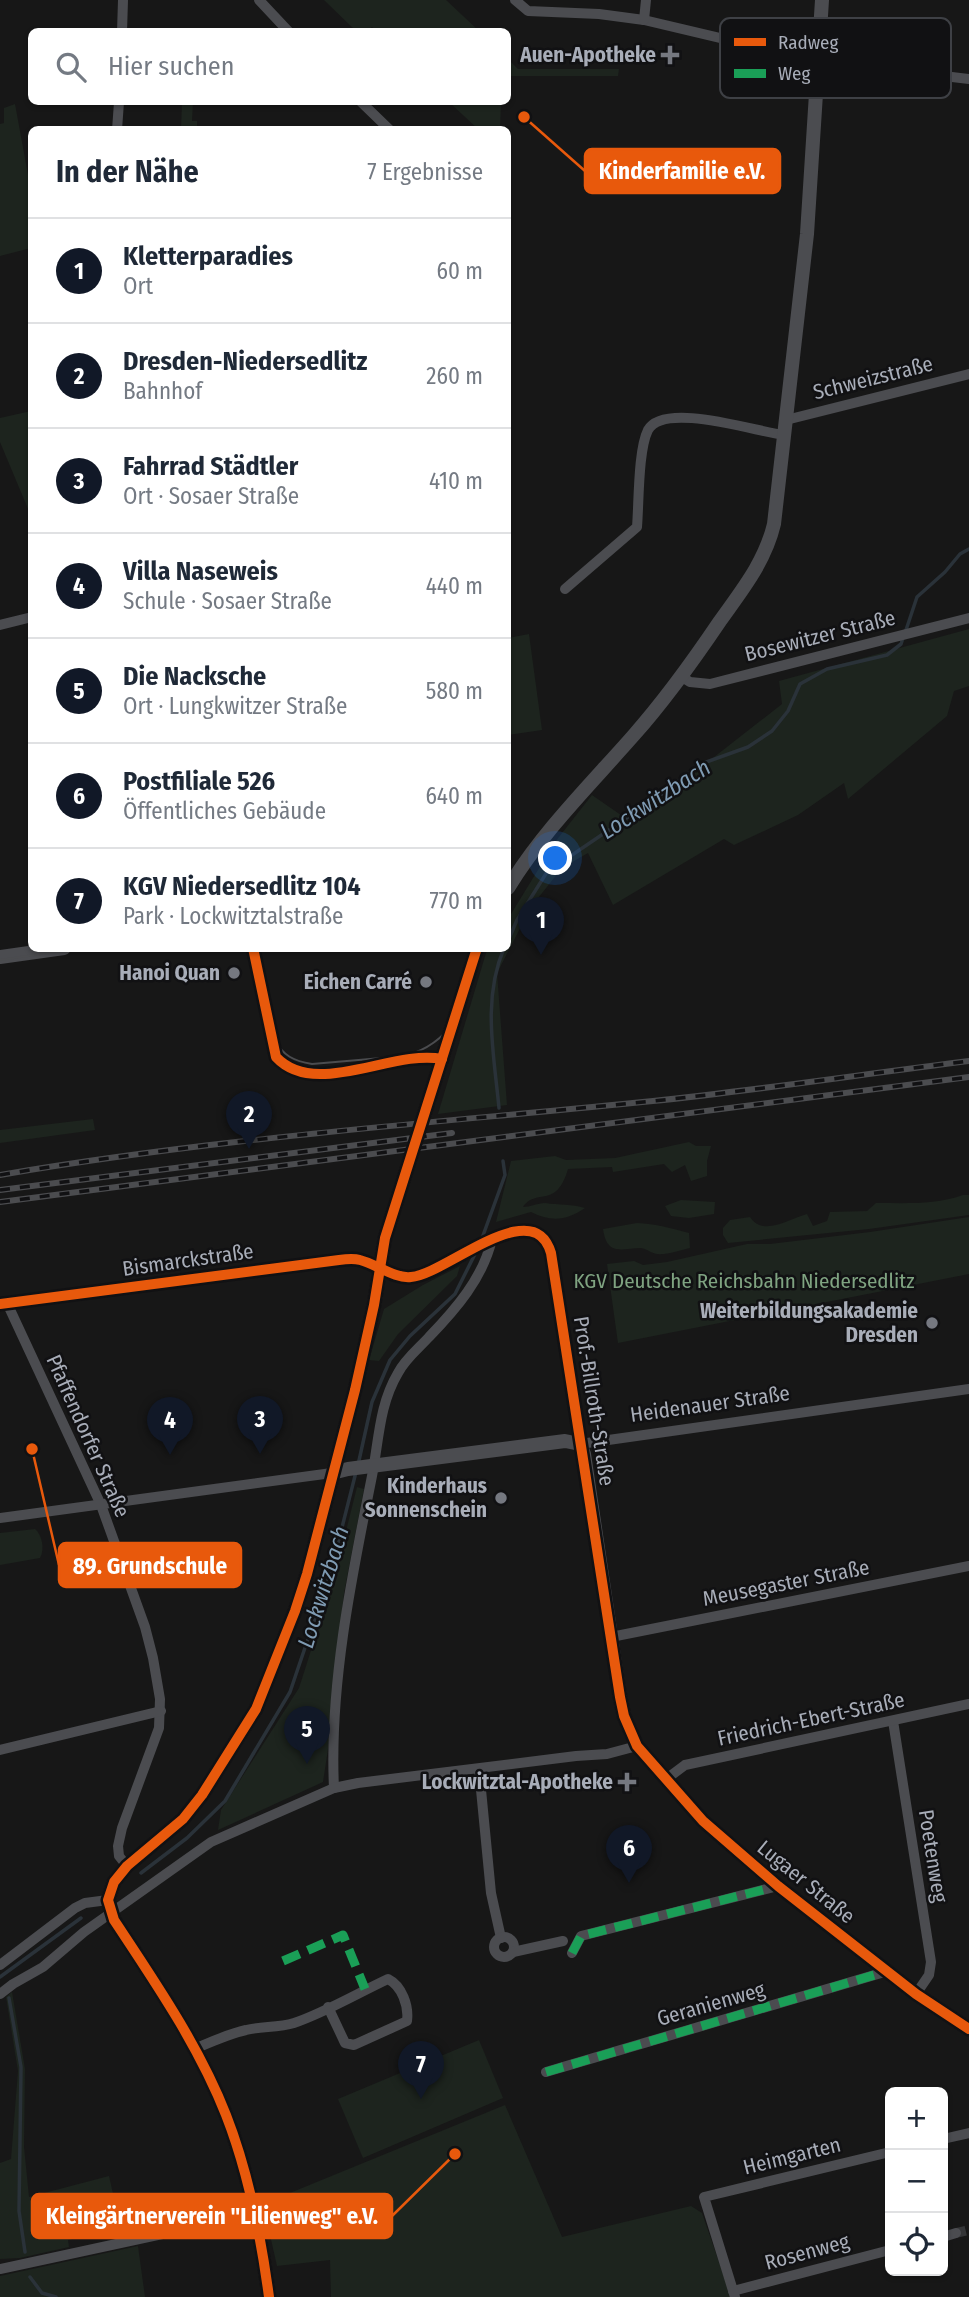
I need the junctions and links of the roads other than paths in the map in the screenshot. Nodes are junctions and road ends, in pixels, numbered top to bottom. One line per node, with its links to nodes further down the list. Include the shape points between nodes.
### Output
1 (123, 0): 8 (street)
2 (259, 0): 9 (street)
3 (515, 0): 7 (street, via 528,10)
4 (646, 0): 7 (street)
5 (822, 0): 6 (street)
6 (821, 18)
7 (643, 20): 10 (street)
8 (122, 28)
9 (285, 28)
10 (720, 38)
11 (951, 77): 12 (street)
12 (969, 79)
13 (816, 98): 19 (street, via 807,234)
14 (119, 105): 16 (street)
15 (364, 105): 17 (street)
16 (117, 126)
17 (386, 126)
18 (969, 374): 19 (street, Schweizstraße)
19 (785, 427): 20 (street, via 770,433 672,417 659,420 647,431 643,446 637,527); 24 (street, via 774,524 764,556)
20 (565, 589)
21 (28, 618): 23 (street)
22 (969, 618): 24 (street, Bosewitzer Straße, via 710,684)
23 (0, 625)
24 (682, 677): 25 (street, via 548,830)
25 (511, 884)
26 (36, 952): 29 (street)
27 (254, 952): 30 (street, via 275,1057 285,1068 306,1074)
28 (476, 952): 30 (street)
29 (0, 957)
30 (442, 1059): 32 (street, via 385,1238)
31 (490, 1240): 32 (street, Prof.-Billroth-Straße, via 414,1277); 35 (street, Prof.-Billroth-Straße, via 529,1230 538,1232 548,1245); 36 (street, via 489,1253 474,1282 398,1371)
32 (380, 1268): 33 (street, Bismarckstraße, via 360,1260 338,1260); 37 (street)
33 (4, 1304): 38 (street, Pfaffendorfer Straße)
34 (969, 1389): 35 (street, Heidenauer Straße)
35 (580, 1444): 36 (street, Heidenauer Straße, via 565,1441); 41 (street, Prof.-Billroth-Straße)
36 (370, 1466): 37 (street, Heidenauer Straße); 50 (street, via 343,1638)
37 (332, 1473): 38 (street); 51 (street, via 307,1574 256,1709 194,1808)
38 (101, 1506): 39 (street); 43 (street, Pfaffendorfer Straße, via 145,1627)
39 (0, 1518)
40 (969, 1566): 41 (street, Meusegaster Straße)
41 (611, 1637): 46 (street, Prof.-Billroth-Straße, via 624,1716)
42 (969, 1704): 44 (street, Friedrich-Ebert-Straße)
43 (161, 1711): 47 (street); 51 (street, Pfaffendorfer Straße, via 156,1741 118,1846)
44 (893, 1721): 49 (street, Friedrich-Ebert-Straße, via 685,1765); 61 (street, Poetenweg, via 930,1962 929,1975)
45 (0, 1735): 47 (street)
46 (637, 1746): 48 (street, via 607,1754); 49 (street, Lugaer Straße)
47 (1, 1750)
48 (479, 1769): 50 (street); 54 (street, via 491,1893)
49 (665, 1780): 52 (street, Lugaer Straße, via 703,1821)
50 (334, 1788): 53 (street, via 211,1842)
51 (127, 1866): 53 (street, via 114,1882)
52 (778, 1886): 57 (street, via 582,1936); 59 (street, Lugaer Straße)
53 (109, 1906): 58 (street, via 86,1903 75,1908); 60 (street, via 43,1967); 64 (street)
54 (501, 1938): 56 (street, via 511,1940); 56 (street, via 495,1945 497,1954 505,1957)
55 (563, 1941): 56 (street)
56 (513, 1952)
57 (572, 1953)
58 (0, 1965)
59 (888, 1972): 61 (street, Lugaer Straße); 65 (street, Geranienweg)
60 (0, 1994)
61 (916, 1994): 63 (street, Lugaer Straße)
62 (328, 2007): 62 (street, via 388,1979 399,1988 407,2021 354,2045 345,2043); 64 (street, via 294,2023 247,2029)
63 (969, 2029)
64 (194, 2049): 69 (street, via 226,2116)
65 (546, 2072)
66 (969, 2133): 67 (street)
67 (948, 2138)
68 (885, 2153): 74 (street, Heimgarten, via 704,2197)
69 (255, 2214): 73 (street); 75 (street)
70 (956, 2233): 71 (street)
71 (948, 2235)
72 (885, 2251): 74 (street, Rosenweg)
73 (0, 2269)
74 (734, 2294)
75 (269, 2297)

